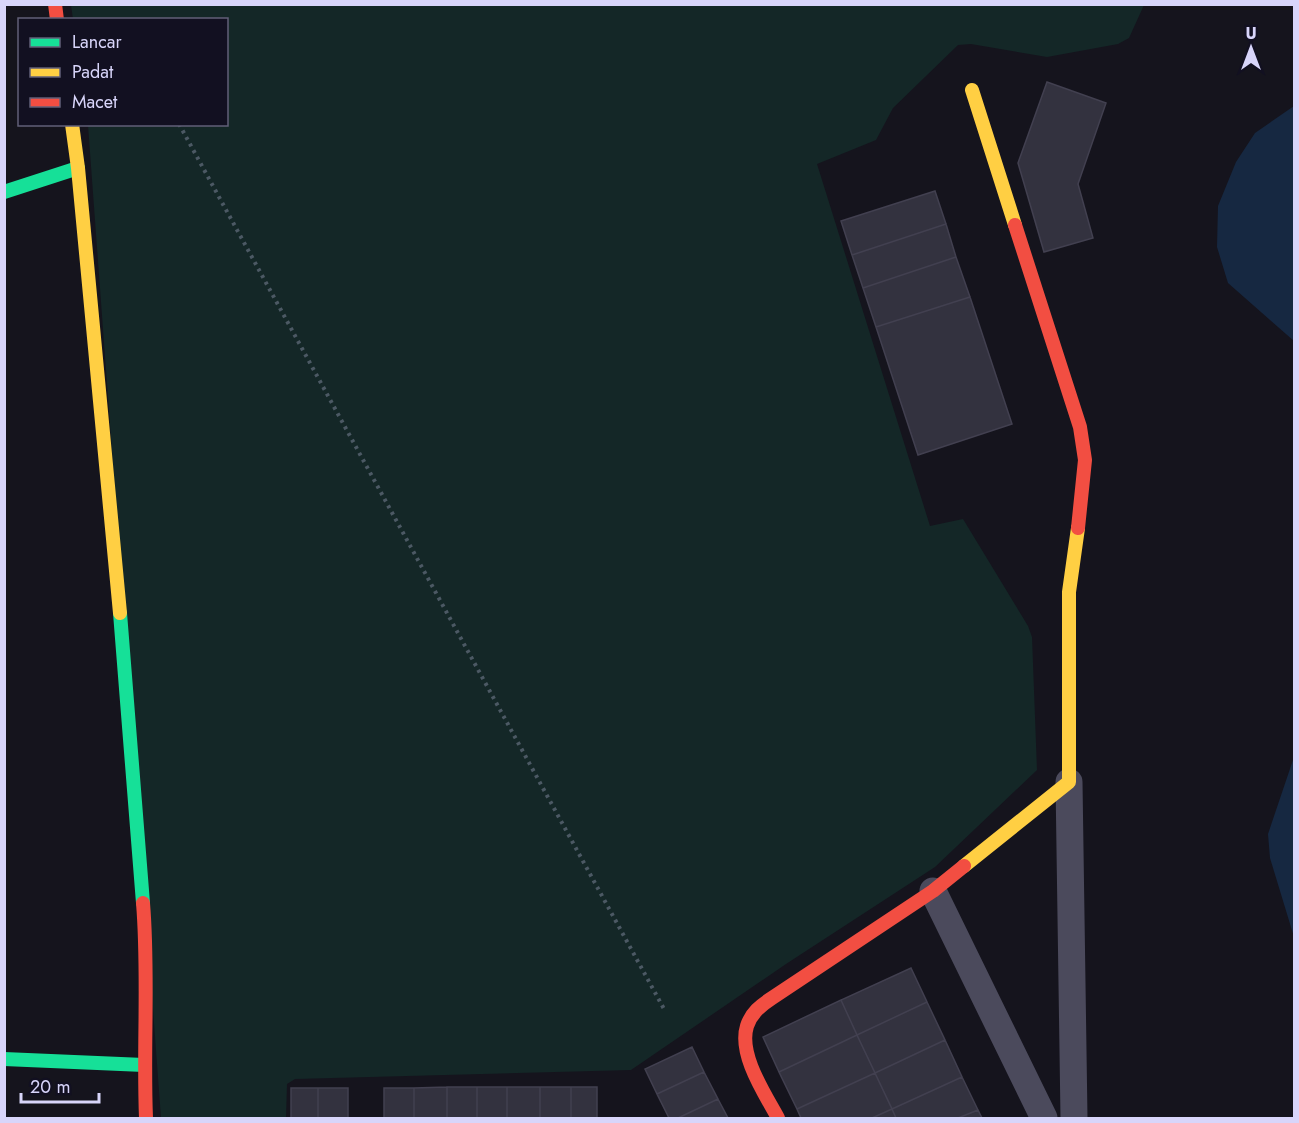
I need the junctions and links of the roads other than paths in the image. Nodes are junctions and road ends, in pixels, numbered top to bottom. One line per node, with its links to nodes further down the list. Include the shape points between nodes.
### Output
1 (972, 90): 5 (street, via 1080,427 1085,458 1069,592)
2 (72, 126): 3 (street)
3 (78, 168): 4 (street); 8 (street, via 114,542 146,940)
4 (4, 192)
5 (1069, 782): 6 (street); 12 (street)
6 (933, 891): 10 (street, via 766,1002 751,1017 745,1045); 11 (street)
7 (4, 1059): 8 (street)
8 (144, 1065): 9 (street)
9 (146, 1119)
10 (778, 1119)
11 (1044, 1119)
12 (1074, 1119)

